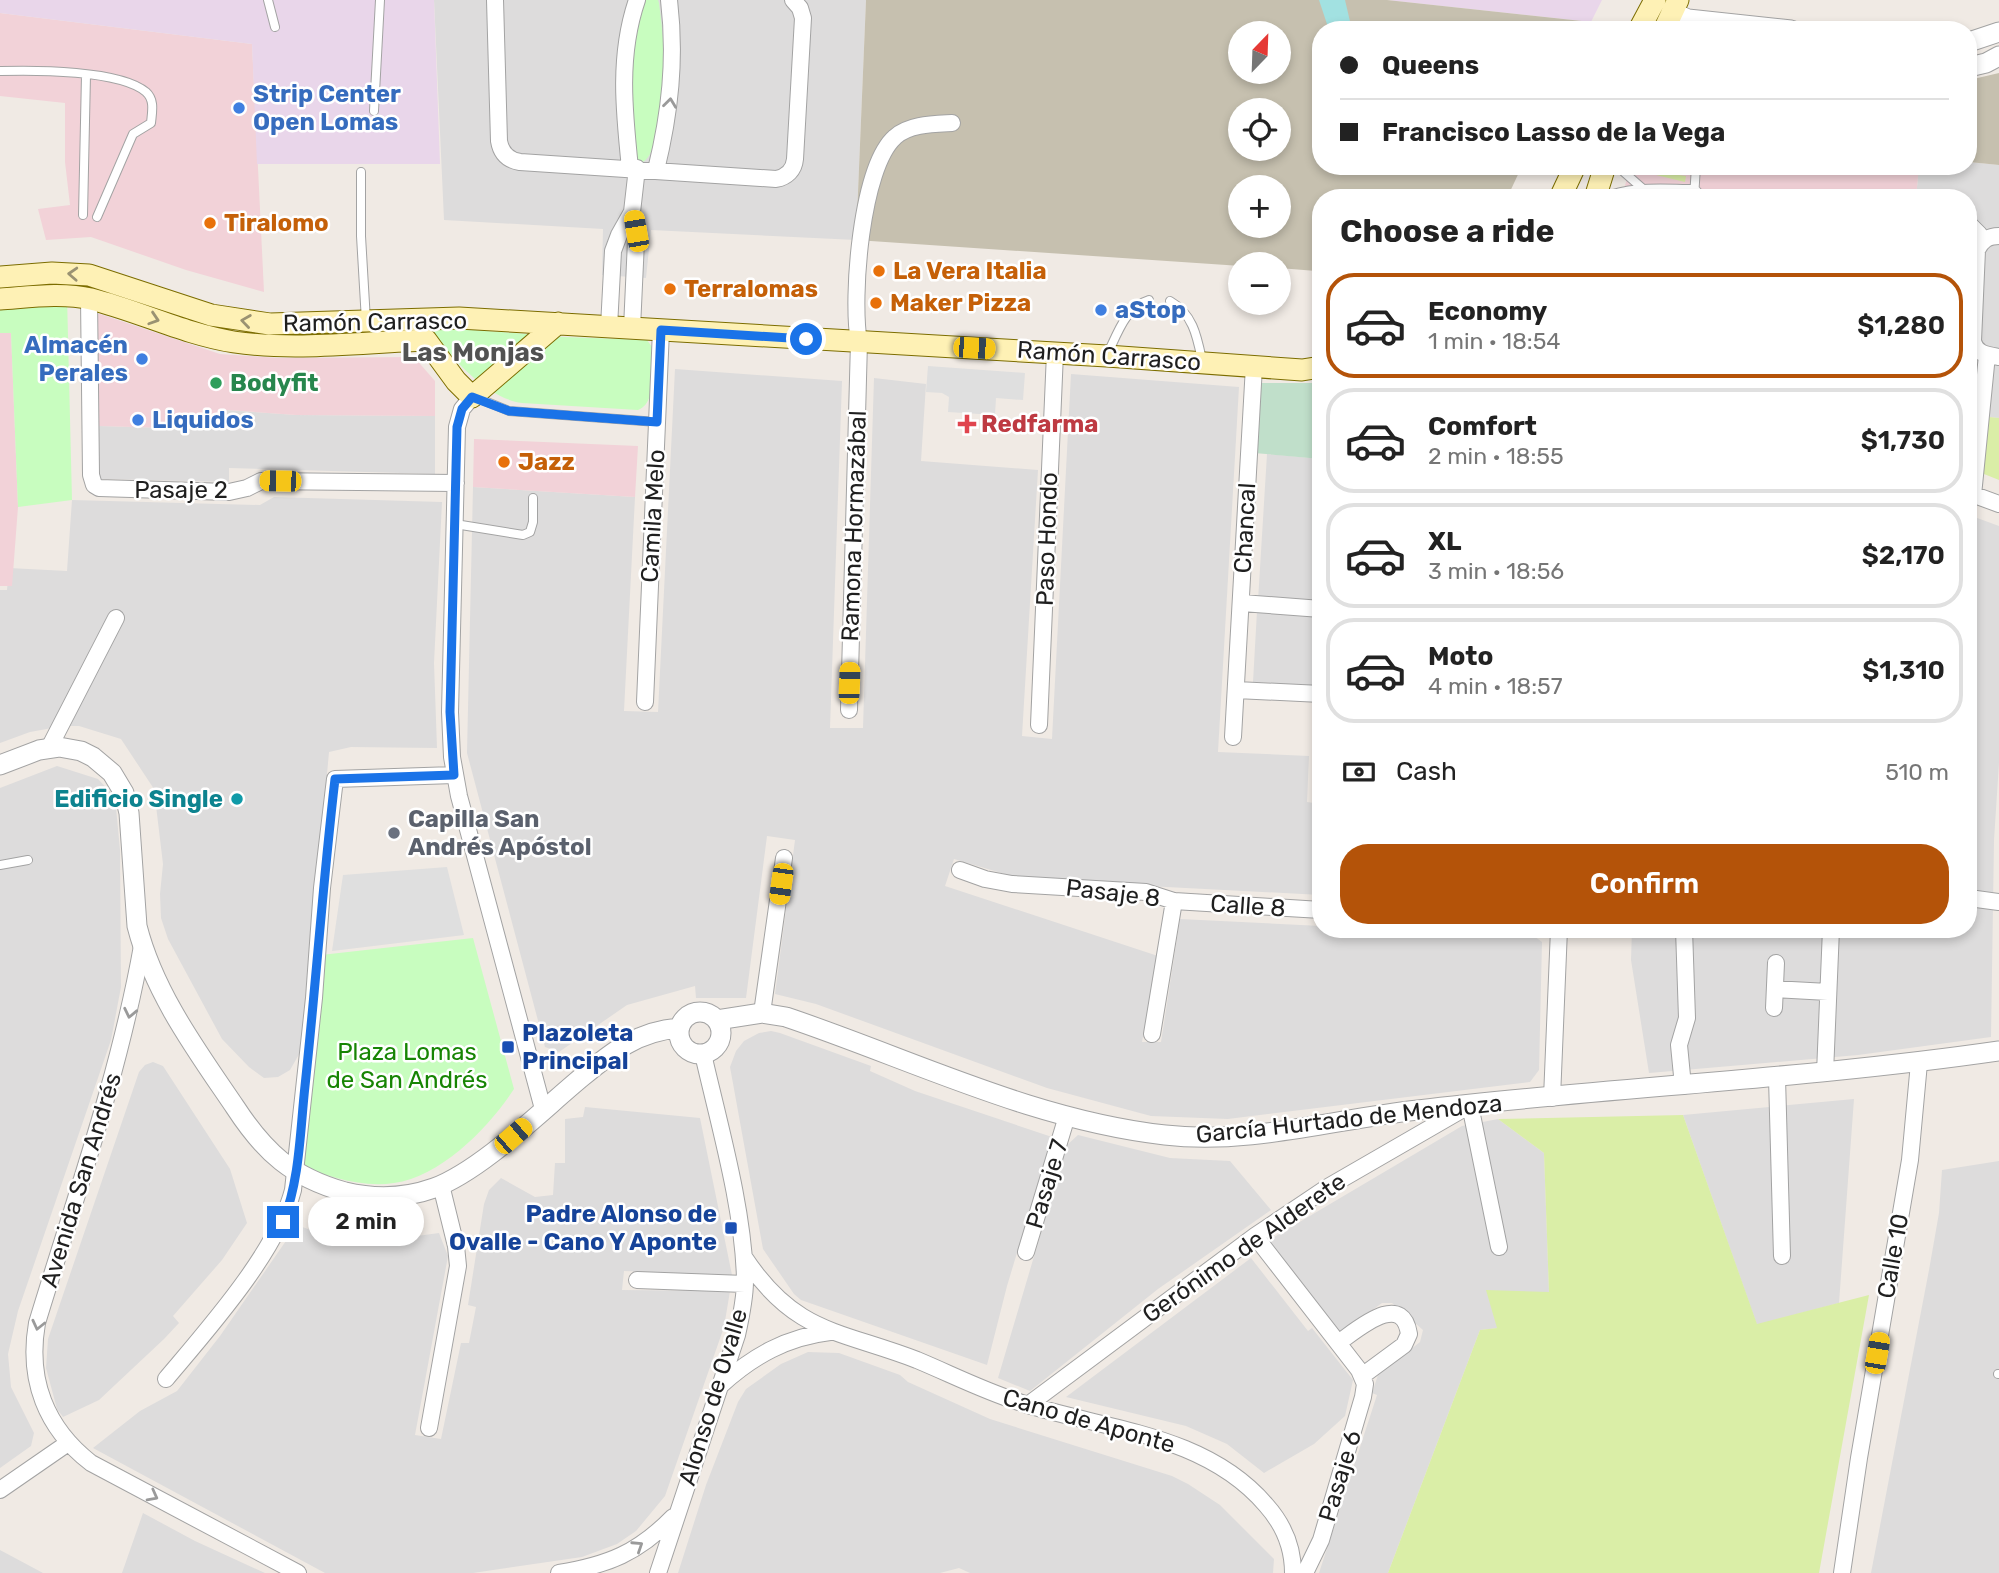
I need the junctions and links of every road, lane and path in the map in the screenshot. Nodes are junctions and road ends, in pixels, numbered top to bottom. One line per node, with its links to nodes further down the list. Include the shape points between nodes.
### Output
1 (268, 0): 11 (lane)
2 (380, 0): 18 (lane)
3 (495, 0): 20 (street, via 499,141 506,156 520,162)
4 (637, 0): 20 (street, via 623,80)
5 (669, 0): 21 (street, one-way to 5, via 672,83)
6 (793, 0): 21 (street, via 803,18 792,169 776,179)
7 (1654, 0): 9 (main road)
8 (1672, 14): 10 (street)
9 (1644, 21)
10 (1707, 21)
11 (275, 27)
12 (1999, 32): 13 (street)
13 (1977, 39)
14 (1999, 56): 15 (street)
15 (1977, 65)
16 (0, 71): 17 (lane)
17 (86, 75): 28 (lane); 29 (lane, via 121,80 147,93 153,105 151,123 132,134)
18 (374, 111)
19 (952, 124): 45 (street, Ramona Hormazábal, via 915,127 896,136 874,172 855,289)
20 (633, 168): 21 (street); 27 (street)
21 (656, 170)
22 (361, 172): 39 (lane)
23 (1628, 175): 24 (lane)
24 (1643, 188): 25 (lane); 26 (lane)
25 (1636, 189)
26 (1652, 189)
27 (632, 212): 41 (street, via 613,251); 42 (street, via 636,242)
28 (83, 215)
29 (97, 217)
30 (1977, 232): 32 (street)
31 (1999, 236): 32 (street)
32 (1982, 241): 46 (street, via 1977,254)
33 (0, 276): 39 (main road, Ramón Carrasco, one-way to 33, via 251,323 211,315 89,275)
34 (89, 298): 35 (main road, Ramón Carrasco); 44 (main road, Ramón Carrasco, one-way to 44, via 192,332 242,343); 55 (street, Pasaje 2, via 91,475 99,488 229,492 261,481)
35 (0, 299)
36 (1149, 300): 48 (lane, via 1139,303 1122,322)
37 (1170, 301): 49 (lane, via 1195,327)
38 (437, 317): 39 (main road, Ramón Carrasco); 40 (main road, Ramón Carrasco); 44 (main road, via 428,326)
39 (366, 321)
40 (558, 323): 41 (main road, Ramón Carrasco); 52 (main road)
41 (609, 327): 42 (main road, Ramón Carrasco)
42 (632, 328): 43 (main road, Ramón Carrasco)
43 (661, 330): 45 (main road, Ramón Carrasco); 54 (street, Camila Melo)
44 (426, 341): 52 (main road)
45 (859, 342): 47 (main road, Ramón Carrasco); 66 (street, Ramona Hormazábal)
46 (1982, 352): 53 (street)
47 (1055, 353): 48 (main road, Ramón Carrasco); 67 (street, Paso Hondo)
48 (1107, 356): 49 (main road, Ramón Carrasco)
49 (1202, 362): 50 (main road, Ramón Carrasco)
50 (1254, 366): 51 (main road, Ramón Carrasco); 60 (street, Chancal)
51 (1312, 371)
52 (472, 397): 54 (lane, via 509,411); 55 (street, via 458,418)
53 (1977, 417)
54 (657, 422): 65 (street, Camila Melo)
55 (456, 483): 59 (street)
56 (1977, 496): 58 (street)
57 (533, 498): 59 (lane, via 533,522 523,535)
58 (1999, 503)
59 (454, 524): 71 (street, via 450,712)
60 (1242, 603): 61 (street); 63 (street, Chancal)
61 (1312, 608)
62 (116, 618): 69 (street)
63 (1236, 690): 64 (street); 68 (street, Chancal)
64 (1312, 694)
65 (645, 702)
66 (849, 710)
67 (1039, 725)
68 (1233, 737)
69 (49, 748): 70 (street, Avenida San Andrés); 83 (street, Avenida San Andrés, via 69,748 93,757 112,773 124,793)
70 (0, 765)
71 (454, 775): 100 (street); 102 (street, via 335,779)
72 (785, 858): 88 (street)
73 (27, 860): 74 (lane)
74 (0, 865)
75 (960, 870): 77 (street, Pasaje 8, via 1012,884 1146,892)
76 (1977, 899): 78 (street)
77 (1174, 901): 79 (street, Calle 8); 91 (street, Pasaje 8)
78 (1999, 902)
79 (1312, 910)
80 (1559, 938): 98 (street)
81 (1684, 938): 97 (street, via 1686,1018 1679,1045)
82 (1831, 938): 86 (street)
83 (142, 946): 102 (street, via 158,984 246,1124 270,1153); 118 (street, Avenida San Andrés, one-way to 118, via 115,1072 35,1336 37,1386 50,1418)
84 (1776, 963): 85 (street)
85 (1775, 989): 86 (street); 87 (street)
86 (1828, 992): 95 (street)
87 (1774, 1008)
88 (762, 1013): 89 (street, García Hurtado de Mendoza); 101 (street, García Hurtado de Mendoza, via 786,1017 979,1089)
89 (717, 1020): 90 (street, via 696,1012 685,1017); 93 (street, via 721,1038 714,1049)
90 (679, 1027): 93 (street, via 679,1040 686,1049); 100 (street, via 650,1032 623,1044)
91 (1152, 1034)
92 (1999, 1051): 94 (street, García Hurtado de Mendoza)
93 (703, 1054): 108 (street, Alonso de Ovalle)
94 (1919, 1063): 95 (street, García Hurtado de Mendoza); 128 (street, Calle 10, via 1910,1160)
95 (1825, 1073): 96 (street, García Hurtado de Mendoza)
96 (1777, 1078): 97 (street, García Hurtado de Mendoza); 107 (street)
97 (1683, 1086): 98 (street, García Hurtado de Mendoza)
98 (1552, 1098): 99 (street, García Hurtado de Mendoza)
99 (1470, 1105): 101 (street, García Hurtado de Mendoza, via 1209,1137 1145,1133); 104 (street, Gerónimo de Alderete, via 1328,1187); 105 (street)
100 (542, 1109): 103 (street, via 513,1136)
101 (1067, 1116): 106 (street, Pasaje 7)
102 (295, 1172): 103 (street, via 335,1189 371,1196 405,1195); 114 (street, via 289,1207 275,1236)
103 (441, 1185): 117 (street, via 458,1266)
104 (1255, 1236): 112 (street); 116 (street, Gerónimo de Alderete)
105 (1499, 1247)
106 (1027, 1251)
107 (1782, 1256)
108 (744, 1257): 110 (street, Alonso de Ovalle); 111 (street, Cano de Aponte, via 780,1301)
109 (637, 1280): 110 (street)
110 (745, 1284): 115 (street, Alonso de Ovalle, via 737,1335)
111 (830, 1332): 115 (street, via 769,1350); 116 (street, Cano de Aponte)
112 (1338, 1343): 113 (street); 113 (street, via 1384,1313 1395,1314 1406,1324 1409,1334 1404,1345)
113 (1362, 1376): 127 (street, Pasaje 6, via 1363,1397 1321,1540)
114 (166, 1379)
115 (720, 1385): 120 (street, Alonso de Ovalle)
116 (1028, 1405): 126 (street, Cano de Aponte, via 1173,1444 1223,1467 1256,1494 1279,1523)
117 (429, 1428)
118 (68, 1443): 119 (street); 122 (street, Avenida San Andrés, one-way to 122, via 91,1463)
119 (0, 1490)
120 (676, 1513): 121 (street, one-way to 120, via 632,1551); 125 (street, Alonso de Ovalle)
121 (593, 1568): 123 (street); 124 (street)
122 (298, 1573)
123 (559, 1573)
124 (611, 1573)
125 (657, 1573)
126 (1293, 1573)
127 (1305, 1573)
128 (1842, 1573)

